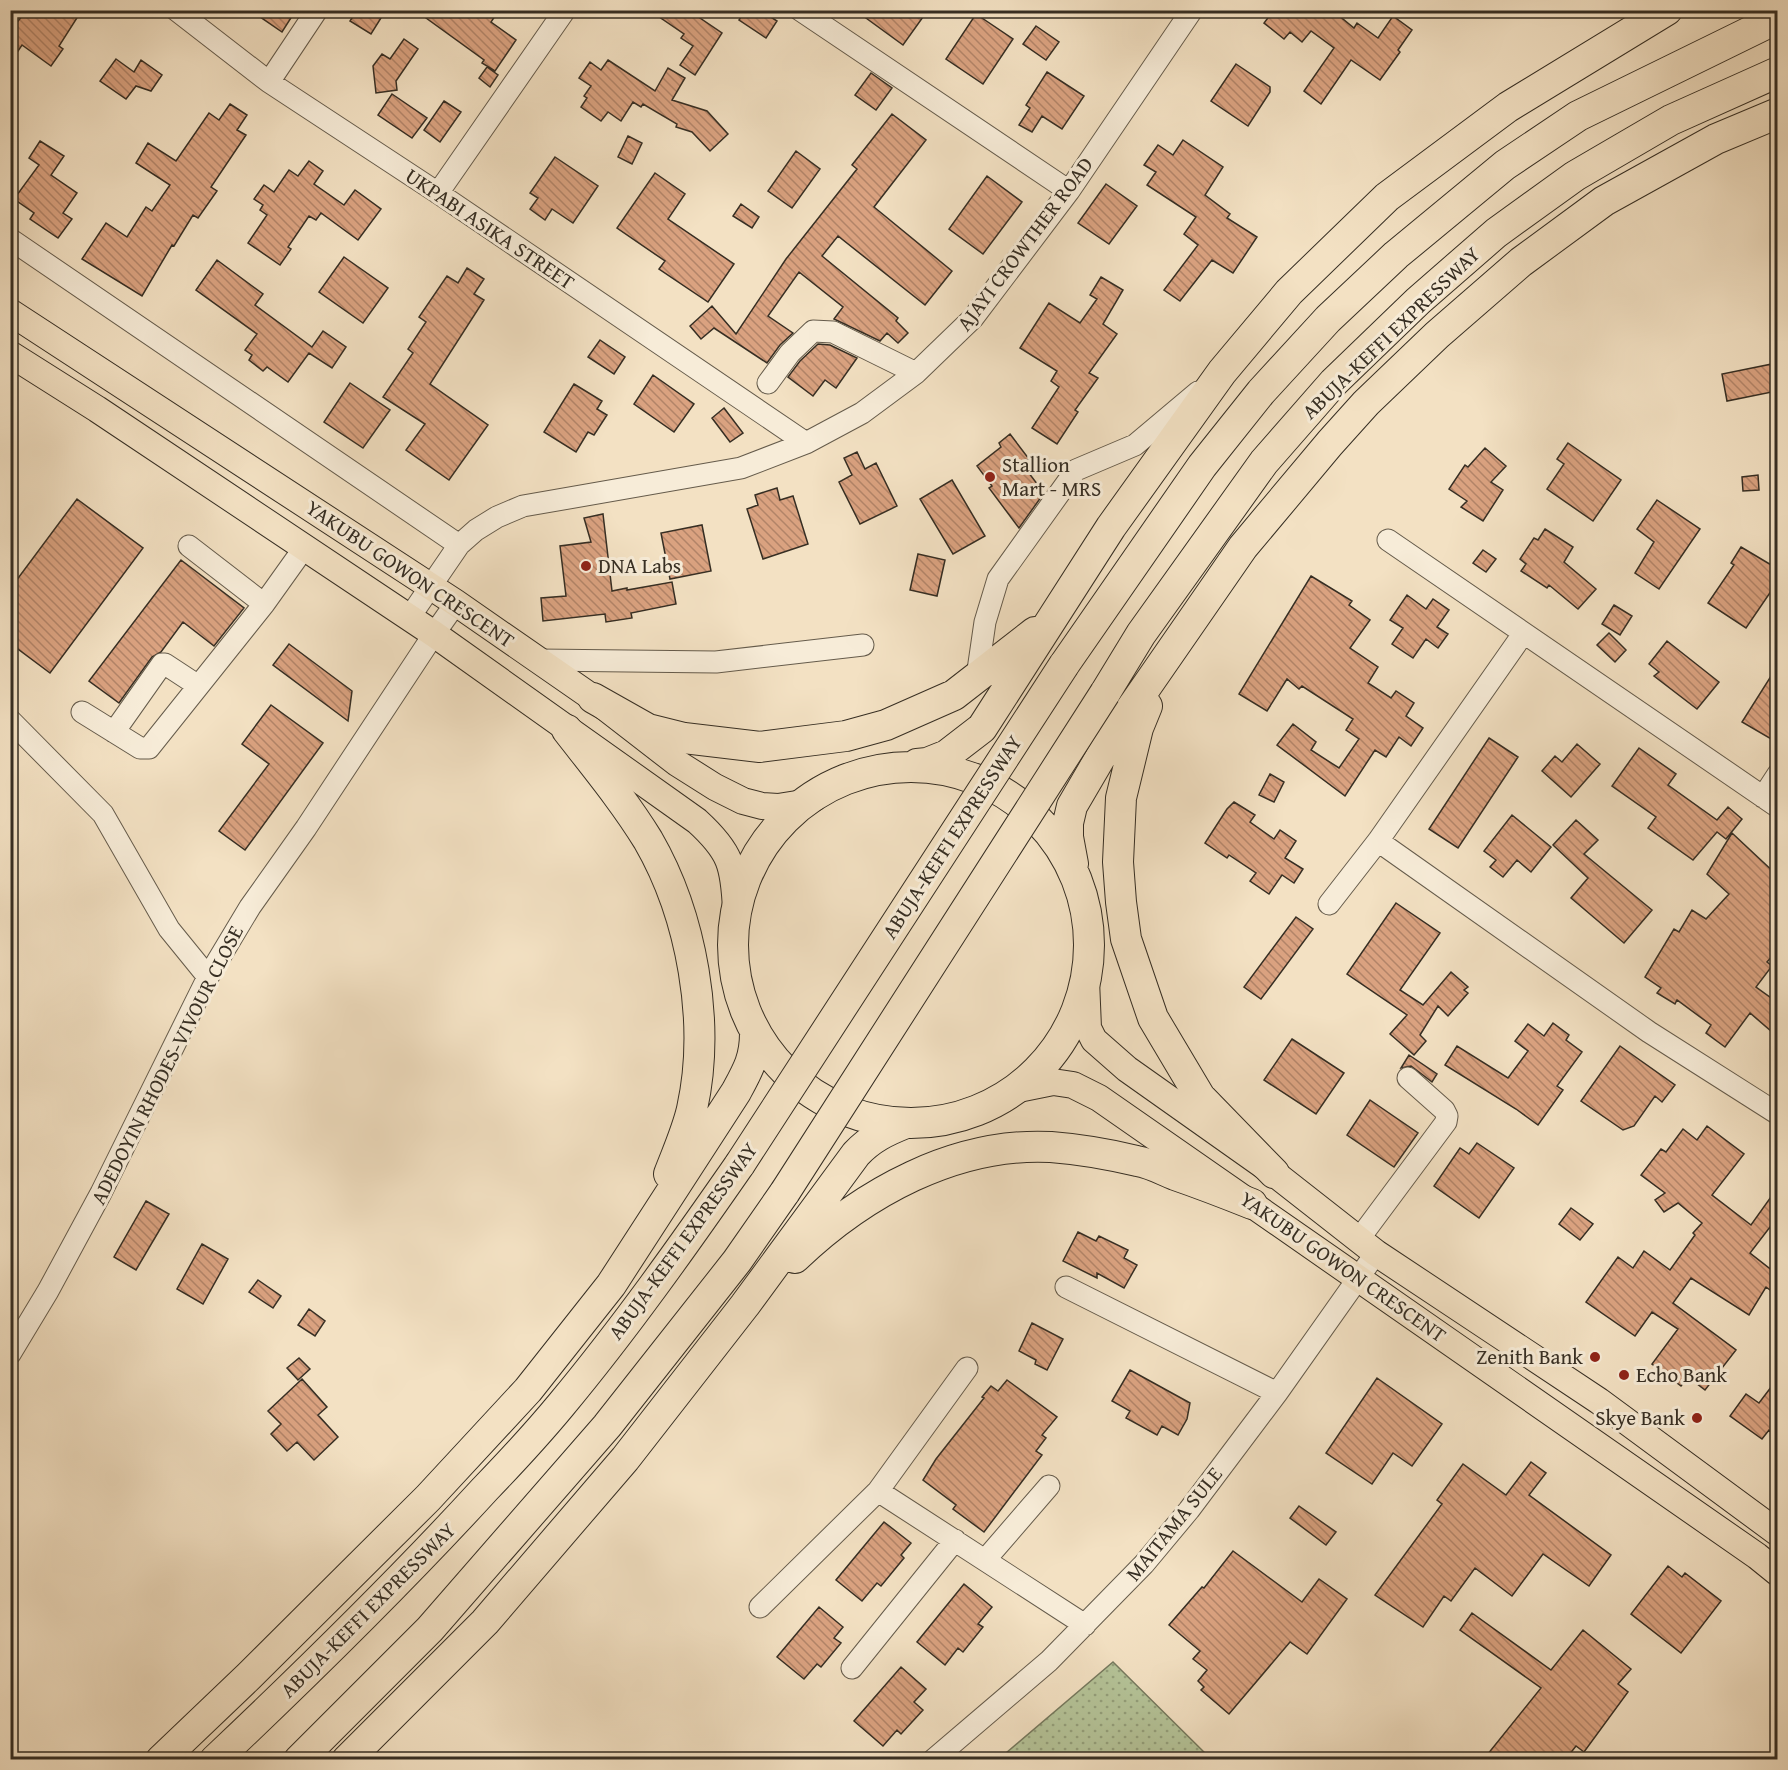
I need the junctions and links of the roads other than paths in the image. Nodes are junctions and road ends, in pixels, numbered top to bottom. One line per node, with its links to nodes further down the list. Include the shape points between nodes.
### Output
1 (176, 10): 9 (street, UKPABI ASIKA STREET)
2 (317, 10): 9 (street)
3 (565, 10): 12 (street)
4 (800, 10): 11 (street)
5 (1192, 10): 11 (street, AJAYI CROWTHER ROAD)
6 (1667, 10): 16 (highway, via 1508,107 1387,197 1289,292)
7 (1778, 18): 76 (highway, ABUJA-KEFFI EXPRESSWAY, bridge, via 1578,116 1505,165 1396,255 1328,319 1202,466 1064,665 740,1164 630,1316 560,1406 423,1555)
8 (1778, 72): 77 (highway, ABUJA-KEFFI EXPRESSWAY, bridge, via 1671,120 1575,176 1496,233 1334,382 1264,462 1141,634 737,1261 607,1426 430,1629)
9 (269, 81): 12 (street, UKPABI ASIKA STREET)
10 (1778, 113): 32 (highway, ABUJA-KEFFI EXPRESSWAY, via 1716,139 1604,201 1521,262 1437,335 1329,443 1243,547)
11 (1069, 190): 17 (street, AJAYI CROWTHER ROAD, via 973,318)
12 (438, 193): 19 (street, UKPABI ASIKA STREET)
13 (10, 239): 21 (street)
14 (10, 312): 24 (main road, YAKUBU GOWON CRESCENT)
15 (10, 354): 23 (main road, YAKUBU GOWON CRESCENT)
16 (1222, 372): 27 (highway, via 1111,527); 34 (street, via 1135,445 1076,470 998,579)
17 (916, 373): 18 (street, via 833,332 813,331 790,352); 19 (street, AJAYI CROWTHER ROAD, via 862,413)
18 (768, 383)
19 (806, 443): 21 (street, AJAYI CROWTHER ROAD, via 741,468 523,506 496,517)
20 (1388, 540): 30 (street)
21 (459, 545): 24 (street, AJAYI CROWTHER ROAD)
22 (189, 546): 26 (street)
23 (304, 548): 26 (street); 28 (main road, YAKUBU GOWON CRESCENT)
24 (431, 586): 25 (main road, YAKUBU GOWON CRESCENT); 28 (street, AJAYI CROWTHER ROAD)
25 (456, 603): 29 (street, ADEDOYIN RHODES-VIVOUR CLOSE); 33 (main road, YAKUBU GOWON CRESCENT)
26 (264, 604): 35 (street)
27 (1054, 617): 34 (highway); 41 (highway, via 981,728 947,755 927,763)
28 (409, 618): 29 (main road, YAKUBU GOWON CRESCENT)
29 (434, 634): 39 (main road, YAKUBU GOWON CRESCENT); 49 (street, ADEDOYIN RHODES-VIVOUR CLOSE, via 250,907)
30 (1523, 634): 44 (street); 45 (street)
31 (863, 645): 33 (street, via 716,662)
32 (1170, 653): 46 (highway, ABUJA-KEFFI EXPRESSWAY, via 1072,806 1068,837); 56 (highway, via 1138,728 1120,798 1118,862 1126,939 1153,1018 1200,1097)
33 (539, 660): 36 (main road, YAKUBU GOWON CRESCENT)
34 (977, 677): 36 (highway, via 954,694 886,725 846,736 760,747 648,729)
35 (197, 686): 40 (street, via 149,748 140,748); 40 (street, via 162,664)
36 (593, 698): 43 (main road, YAKUBU GOWON CRESCENT, via 677,763 743,801 778,807)
37 (82, 712): 40 (street)
38 (10, 720): 49 (street, via 103,814 170,929)
39 (567, 730): 48 (main road, YAKUBU GOWON CRESCENT, via 712,835 732,868); 60 (highway, via 648,840 665,874 682,919 697,1008 698,1059 692,1109 665,1186)
40 (114, 732)
41 (902, 766): 43 (highway, via 855,778); 46 (highway, via 933,767 963,774 1009,796 1041,821)
42 (1778, 774): 44 (street)
43 (814, 798): 48 (highway, via 790,814 760,850)
44 (1770, 802)
45 (1378, 841): 47 (street); 54 (street, via 1649,1032)
46 (1074, 872): 50 (highway, via 1084,898 1088,925)
47 (1329, 904)
48 (736, 910): 51 (highway, via 732,947 735,977)
49 (208, 977): 63 (street, ADEDOYIN RHODES-VIVOUR CLOSE, via 101,1193)
50 (1086, 980): 53 (highway, via 1067,1030 1052,1053); 56 (main road, YAKUBU GOWON CRESCENT, via 1088,1029 1100,1046)
51 (755, 1033): 55 (highway, via 772,1058 819,1098 876,1120); 60 (highway, ABUJA-KEFFI EXPRESSWAY, via 753,1059 736,1092)
52 (1408, 1078): 58 (street, MAITAMA SULE, via 1444,1110 1446,1122)
53 (1013, 1090): 55 (highway, via 962,1115); 57 (main road, YAKUBU GOWON CRESCENT, via 1053,1082 1073,1085 1099,1098)
54 (1778, 1114)
55 (906, 1123): 62 (highway, via 878,1135 856,1154)
56 (1274, 1173): 58 (main road, YAKUBU GOWON CRESCENT)
57 (1252, 1204): 59 (main road, YAKUBU GOWON CRESCENT); 62 (highway, via 1139,1161 1052,1147 959,1158 932,1167 862,1205 815,1239)
58 (1368, 1246): 59 (street, MAITAMA SULE); 68 (main road, YAKUBU GOWON CRESCENT, via 1599,1401)
59 (1359, 1278): 65 (street, MAITAMA SULE); 71 (main road, YAKUBU GOWON CRESCENT)
60 (611, 1285): 75 (highway, ABUJA-KEFFI EXPRESSWAY, via 528,1390 428,1498)
61 (1066, 1287): 65 (street)
62 (745, 1305): 78 (highway, via 625,1459 485,1622)
63 (10, 1354)
64 (967, 1368): 67 (street)
65 (1277, 1393): 73 (street, MAITAMA SULE, via 1189,1510 1144,1564)
66 (1049, 1486): 70 (street)
67 (878, 1491): 69 (street); 72 (street)
68 (1778, 1533)
69 (954, 1540): 70 (street); 74 (street)
70 (985, 1560): 73 (street)
71 (1778, 1573)
72 (760, 1607)
73 (1085, 1624): 79 (street, MAITAMA SULE, via 1049,1661)
74 (852, 1668)
75 (161, 1760)
76 (215, 1760)
77 (299, 1760)
78 (347, 1760)
79 (933, 1760)

